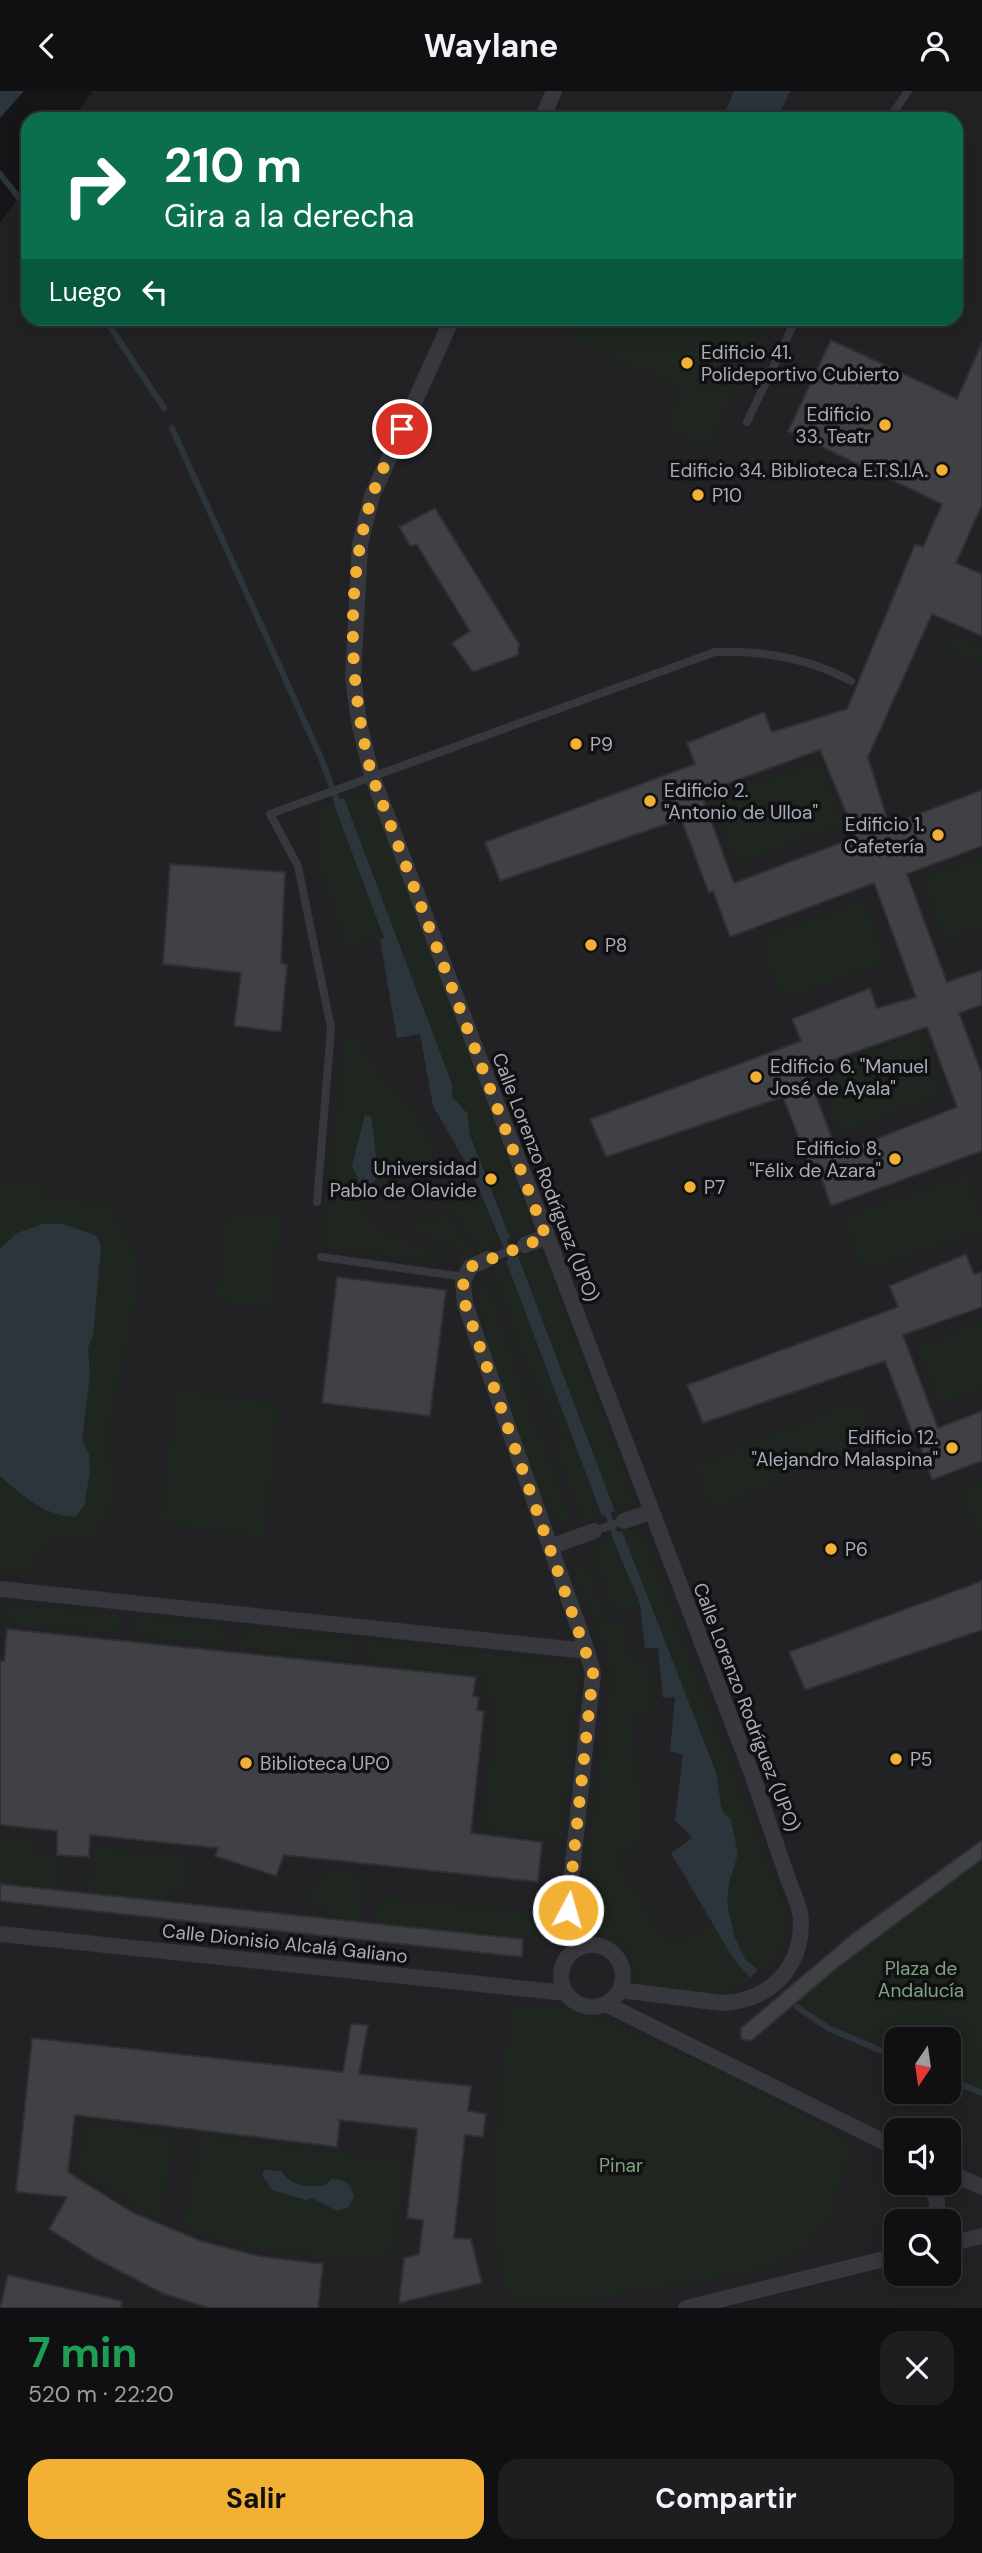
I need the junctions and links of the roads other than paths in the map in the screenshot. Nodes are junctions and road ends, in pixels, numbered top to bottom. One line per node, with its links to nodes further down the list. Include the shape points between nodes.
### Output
1 (554, 91): 3 (street)
2 (908, 91): 4 (lane)
3 (545, 112)
4 (894, 112)
5 (449, 326): 9 (street, Calle Lorenzo Rodríguez (UPO), via 372,496 360,544 353,678)
6 (793, 326): 7 (lane)
7 (747, 422)
8 (851, 681): 9 (lane, via 804,660 752,650 715,652)
9 (372, 776): 10 (lane, via 270,814 298,866 331,1028); 11 (street, Calle Lorenzo Rodríguez (UPO))
10 (317, 1202)
11 (546, 1237): 12 (street); 16 (street, Calle Lorenzo Rodríguez (UPO))
12 (525, 1245): 14 (lane)
13 (321, 1257): 15 (lane)
14 (488, 1259): 15 (street, via 470,1267)
15 (465, 1277): 19 (street, via 465,1304)
16 (650, 1512): 17 (street); 24 (street, Calle Lorenzo Rodríguez (UPO), via 753,1777 801,1917 798,1947 784,1977 764,1994 722,2003)
17 (624, 1521): 18 (lane)
18 (594, 1531): 19 (street)
19 (550, 1547): 21 (street)
20 (0, 1589): 21 (street)
21 (587, 1651): 23 (street, via 593,1673 568,1910)
22 (0, 1934): 25 (street, Calle Dionisio Alcalá Galiano)
23 (575, 1950): 24 (street, via 595,1945 613,1953 622,1970); 25 (street, via 562,1966)
24 (620, 1990): 26 (street)
25 (566, 1993): 26 (street, via 576,2003)
26 (606, 2004): 27 (street)
27 (884, 2142)
28 (961, 2178): 29 (street)
29 (982, 2187)
30 (982, 2236): 31 (street)
31 (961, 2241)
32 (884, 2259): 33 (street)
33 (686, 2308)

